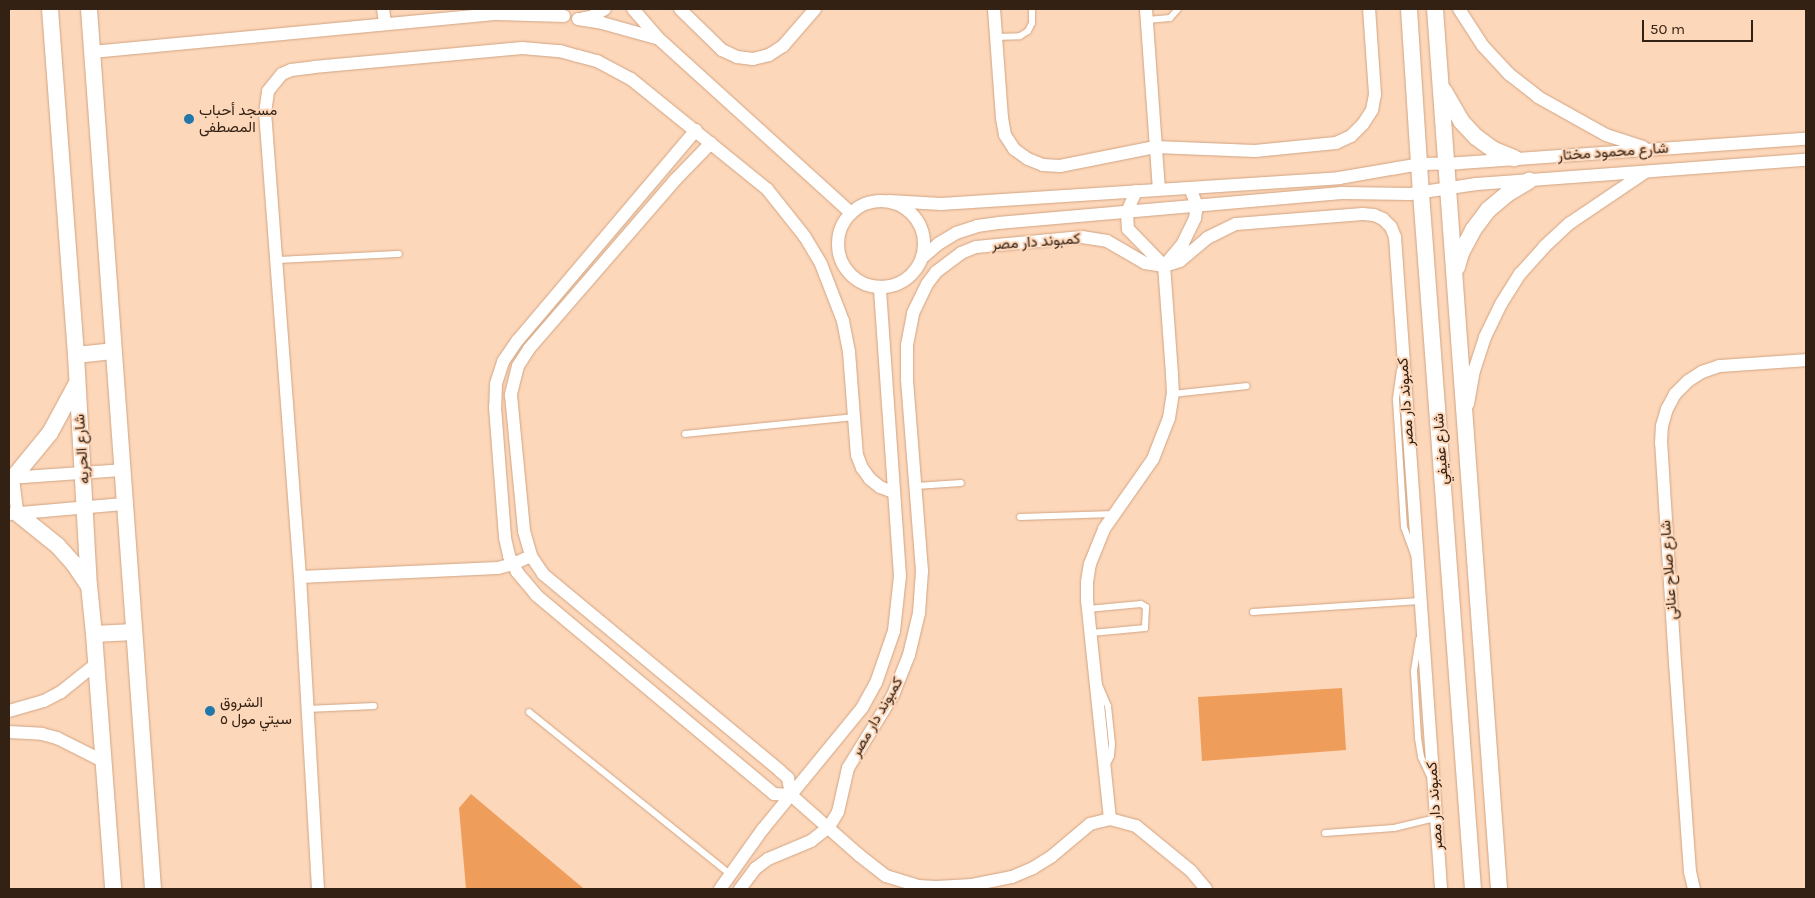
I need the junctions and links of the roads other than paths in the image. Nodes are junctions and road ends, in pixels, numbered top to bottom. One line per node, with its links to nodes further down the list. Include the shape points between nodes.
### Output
1 (50, 9): 51 (street, شارع الحريه)
2 (93, 9): 22 (street)
3 (383, 9): 19 (street)
4 (551, 9): 17 (street)
5 (605, 9): 18 (street, via 591,17)
6 (633, 9): 21 (street)
7 (680, 9): 8 (street, via 722,50 737,57 753,59 769,55 783,46)
8 (815, 9)
9 (994, 9): 20 (street)
10 (1032, 9): 20 (lane, via 1032,23 1028,31 1020,36)
11 (1178, 9): 16 (lane, via 1170,18)
12 (1369, 9): 27 (street, via 1375,94 1372,110 1351,136 1336,143 1255,151)
13 (1409, 9): 31 (street, شارع عفيفي)
14 (1435, 9): 23 (street, شارع عفيفي)
15 (1458, 9): 28 (street, via 1483,46 1509,74 1538,97 1606,135)
16 (1146, 15): 27 (street)
17 (564, 16): 18 (street); 19 (street, via 497,14)
18 (578, 19): 21 (street)
19 (385, 24): 22 (street)
20 (996, 37): 27 (street, via 1006,135 1014,149 1028,159 1043,165 1077,164)
21 (658, 38): 43 (street)
22 (92, 52): 50 (street)
23 (1441, 82): 29 (street, via 1449,103 1466,127 1494,150); 32 (street, شارع عفيفي)
24 (696, 130): 26 (street); 46 (street, via 631,78 597,62 560,51 503,49 291,70 273,82 266,103); 71 (street, via 517,341 503,362 496,384 495,406 505,538)
25 (1806, 139): 28 (street, شارع محمود مختار)
26 (712, 143): 57 (street, via 767,189 805,237 821,264 843,321); 70 (street, via 663,194 529,349 518,366 512,405 524,531)
27 (1156, 147): 37 (street)
28 (1650, 150): 29 (street, شارع محمود مختار)
29 (1514, 158): 32 (street, شارع محمود مختار)
30 (1806, 160): 33 (street, شارع محمود مختار)
31 (1420, 164): 32 (street, شارع محمود مختار); 35 (street, شارع محمود مختار, via 1339,178); 39 (street, شارع عفيفي)
32 (1446, 164): 36 (street, شارع عفيفي)
33 (1646, 172): 34 (street, شارع محمود مختار); 56 (street, via 1570,223 1520,274 1485,337 1474,371)
34 (1529, 181): 36 (street, شارع محمود مختار); 48 (street, via 1494,205 1473,230 1461,253)
35 (1190, 188): 37 (street, شارع محمود مختار); 41 (street)
36 (1448, 188): 39 (street, شارع محمود مختار); 48 (street, شارع عفيفي)
37 (1158, 190): 38 (street, شارع محمود مختار)
38 (1136, 192): 40 (street, شارع محمود مختار, via 941,204); 42 (street)
39 (1421, 193): 41 (street, شارع محمود مختار, via 1342,193); 81 (street, شارع عفيفي)
40 (889, 201): 43 (street, via 862,205); 45 (street, via 903,206 918,222 924,244)
41 (1197, 206): 42 (street, شارع محمود مختار); 47 (street, via 1183,243)
42 (1127, 212): 45 (street, شارع محمود مختار, via 977,226 950,237); 47 (street, via 1126,223 1130,233)
43 (851, 213): 49 (street, via 839,235 841,259 856,279)
44 (399, 254): 46 (lane)
45 (922, 258): 49 (street, via 905,279)
46 (276, 260): 72 (street)
47 (1164, 266): 55 (street); 63 (street, كمبوند دار مصر, via 1145,263 1107,241 1082,237 991,244 961,253 948,261 926,284 909,328 906,361); 74 (street, كمبوند دار مصر, via 1180,261 1207,238 1236,224 1374,215 1391,227 1395,237)
48 (1455, 277): 56 (street, شارع عفيفي)
49 (880, 287): 64 (street)
50 (113, 351): 51 (street); 59 (street)
51 (76, 354): 53 (street, شارع الحريه)
52 (1806, 360): 104 (street, شارع صلاح عنانى, via 1719,366 1702,372 1676,394 1662,426 1675,656 1690,872)
53 (77, 383): 60 (street, شارع الحريه); 61 (street, via 50,433)
54 (1247, 386): 55 (lane)
55 (1173, 394): 68 (street, via 1162,439 1153,459)
56 (1466, 414): 80 (street, شارع عفيفي)
57 (854, 417): 58 (lane); 64 (street, via 857,455 862,468 880,487)
58 (685, 434)
59 (122, 470): 60 (street); 65 (street)
60 (84, 472): 61 (street); 66 (street, شارع الحريه)
61 (11, 478): 67 (street)
62 (961, 483): 63 (lane)
63 (916, 486): 92 (street, كمبوند دار مصر, via 922,578 915,634 893,695 848,768 838,812)
64 (894, 492): 89 (street, via 900,576 896,622 887,658 862,708)
65 (124, 504): 66 (street); 77 (street)
66 (86, 506): 67 (street); 73 (street, شارع الحريه)
67 (13, 513): 73 (street, via 57,544)
68 (1114, 514): 69 (lane); 75 (street, via 1104,529 1090,564)
69 (1020, 517)
70 (531, 556): 71 (street); 89 (street, via 543,574 562,591 780,770 788,778)
71 (513, 564): 72 (street, via 498,568); 89 (street, via 536,596 774,794)
72 (300, 577): 84 (street)
73 (88, 585): 79 (street, شارع الحريه)
74 (1420, 601): 76 (lane); 90 (street, كمبوند دار مصر)
75 (1088, 609): 78 (street); 78 (lane, via 1141,604 1146,607 1145,628)
76 (1253, 612)
77 (134, 632): 79 (street); 96 (street)
78 (1091, 633): 91 (street)
79 (94, 634): 82 (street, شارع الحريه)
80 (1480, 658): 81 (street); 103 (street, شارع عفيفي)
81 (1456, 660): 102 (street, شارع عفيفي)
82 (96, 664): 85 (street, via 61,692); 88 (street, شارع الحريه)
83 (374, 706): 84 (lane)
84 (307, 710): 97 (street)
85 (13, 711): 87 (street, via 23,715 24,722)
86 (529, 712): 94 (lane)
87 (14, 732): 88 (street, via 57,738)
88 (104, 761): 95 (street, شارع الحريه)
89 (791, 795): 92 (street); 94 (street)
90 (1435, 818): 93 (lane, via 1394,828); 101 (street, كمبوند دار مصر)
91 (1110, 820): 92 (street, via 1081,830 1033,868 989,882 951,887 918,886 886,876); 100 (street, via 1136,826 1191,871)
92 (829, 827): 99 (street, كمبوند دار مصر, via 811,841 768,859 756,868)
93 (1325, 834)
94 (730, 874): 98 (street)
95 (112, 889)
96 (152, 889)
97 (318, 889)
98 (720, 889)
99 (740, 889)
100 (1206, 889)
101 (1439, 889)
102 (1474, 889)
103 (1498, 889)
104 (1694, 889)

